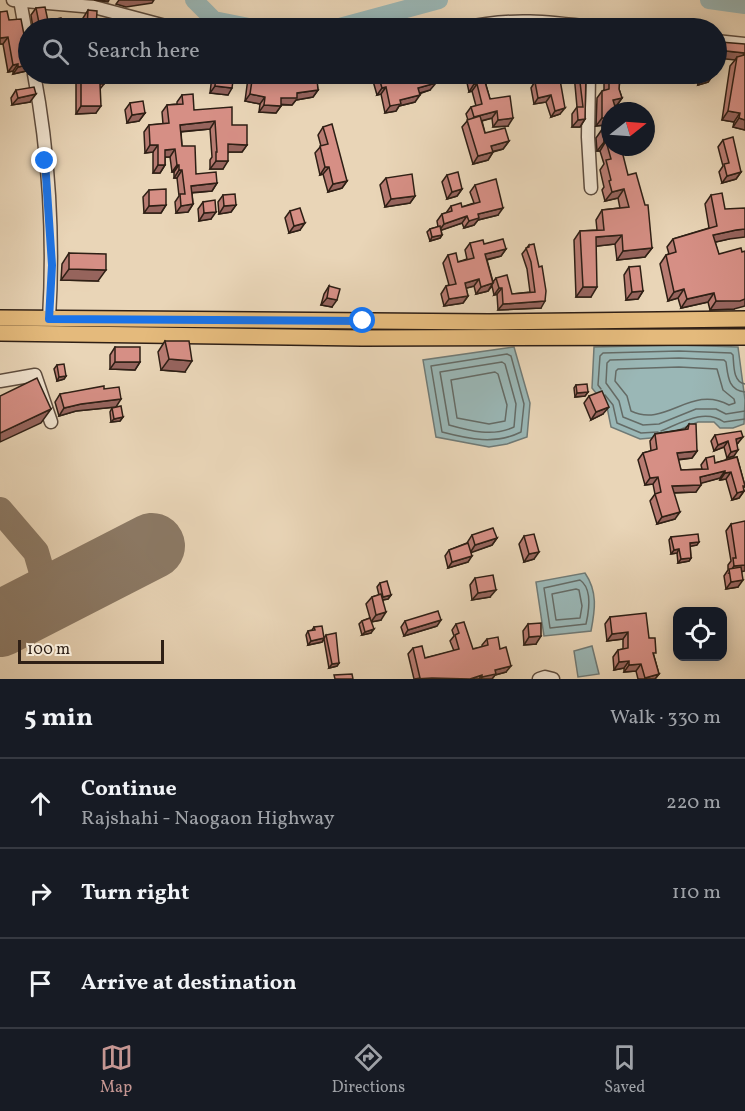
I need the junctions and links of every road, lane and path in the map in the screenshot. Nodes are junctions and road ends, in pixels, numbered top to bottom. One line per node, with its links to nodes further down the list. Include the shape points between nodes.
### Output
1 (18, 0): 2 (street); 3 (street, via 94,7)
2 (22, 18)
3 (135, 18)
4 (727, 42): 5 (street)
5 (745, 44)
6 (35, 84): 10 (street, via 52,265)
7 (589, 84): 8 (street)
8 (591, 188)
9 (0, 318): 10 (main road)
10 (49, 319): 12 (main road)
11 (745, 319): 12 (main road)
12 (82, 326): 13 (main road); 14 (main road, via 362,338)
13 (0, 333)
14 (745, 337)
15 (0, 381): 16 (street, via 35,375)
16 (51, 422)
17 (539, 679): 18 (street)
18 (554, 679)

